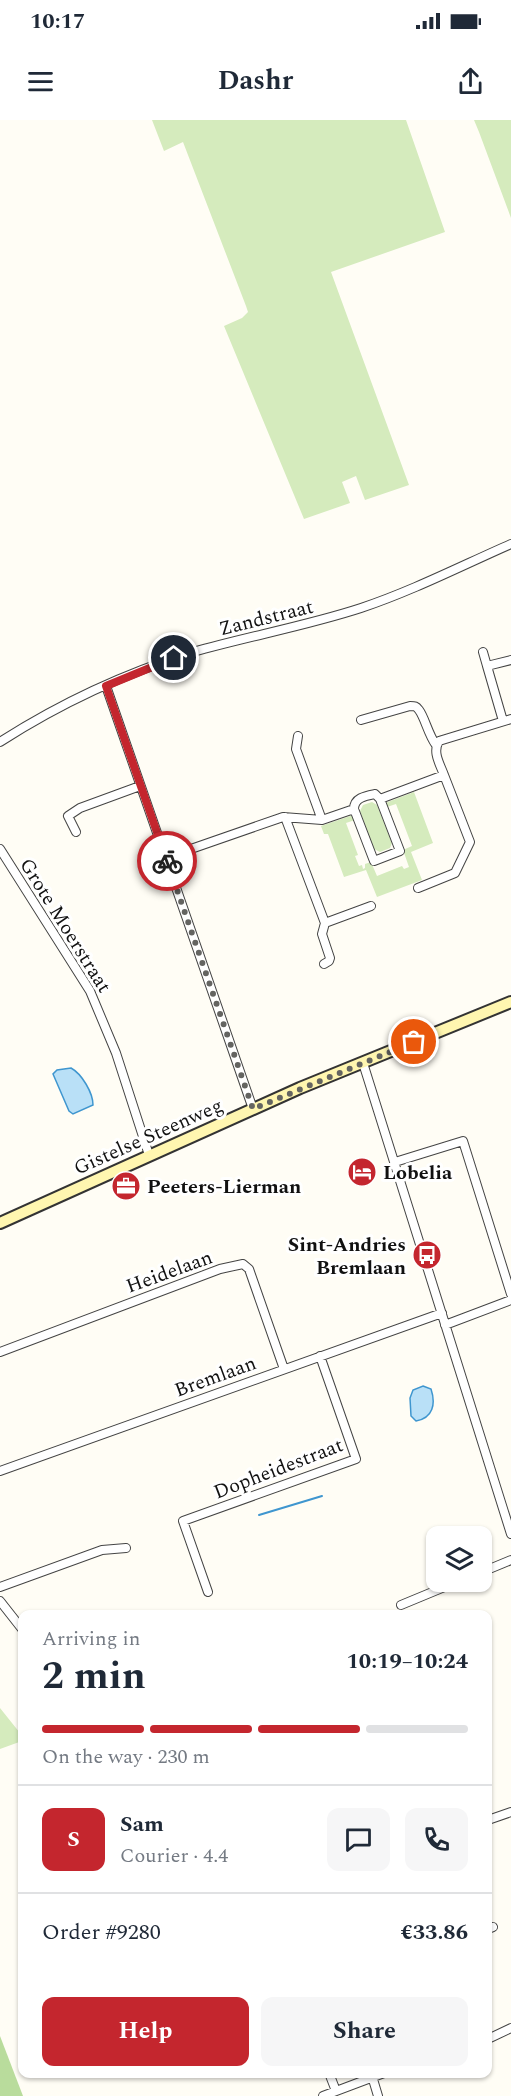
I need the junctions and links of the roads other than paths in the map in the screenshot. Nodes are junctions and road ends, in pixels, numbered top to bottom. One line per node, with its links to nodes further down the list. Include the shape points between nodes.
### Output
1 (511, 544): 5 (street, Zandstraat, via 380,602 195,652)
2 (483, 652): 4 (street)
3 (511, 660): 4 (street)
4 (487, 666): 7 (street)
5 (106, 686): 9 (street, Zandstraat, via 59,707); 12 (street)
6 (362, 720): 10 (street, via 415,706)
7 (507, 720): 10 (street, via 442,739)
8 (298, 736): 16 (street, via 296,749)
9 (0, 742)
10 (436, 745): 11 (street)
11 (444, 775): 13 (street); 20 (street, via 470,842 455,873)
12 (140, 786): 17 (street, via 68,816); 19 (street)
13 (381, 799): 14 (street, via 375,794 358,799); 14 (street, via 400,851 374,861)
14 (354, 809): 16 (street)
15 (285, 817): 16 (street); 19 (street); 22 (street)
16 (322, 820)
17 (76, 832)
18 (0, 849): 27 (street, Grote Moerstraat, via 90,991 116,1053)
19 (165, 858): 26 (street)
20 (418, 888)
21 (371, 906): 22 (street)
22 (324, 923): 23 (street, via 322,934 330,961)
23 (324, 964)
24 (511, 1002): 25 (main road, Gistelse Steenweg)
25 (363, 1063): 26 (main road, Gistelse Steenweg); 28 (street)
26 (253, 1109): 27 (main road, Gistelse Steenweg)
27 (150, 1155): 29 (main road, Gistelse Steenweg)
28 (395, 1162): 30 (street, via 463,1141); 32 (street)
29 (0, 1223)
30 (511, 1294)
31 (511, 1300): 33 (street)
32 (442, 1313): 33 (street); 35 (street, Bremlaan)
33 (446, 1324): 38 (street)
34 (0, 1352): 36 (street, Heidelaan, via 220,1269 243,1264 249,1269)
35 (320, 1356): 36 (street, Bremlaan); 43 (street, Dopheidestraat, via 356,1459 183,1521)
36 (284, 1369): 37 (street, Bremlaan)
37 (0, 1471)
38 (511, 1534)
39 (126, 1548): 42 (street, via 102,1550)
40 (511, 1560): 41 (street)
41 (492, 1568)
42 (0, 1587)
43 (208, 1592)
44 (432, 1592): 46 (street)
45 (0, 1601): 47 (street)
46 (401, 1605)
47 (18, 1624)
48 (511, 1812): 49 (street)
49 (492, 1819)
50 (511, 2028): 51 (street)
51 (492, 2036)
52 (331, 2078): 55 (street)
53 (367, 2078): 55 (street)
54 (373, 2078): 57 (street)
55 (336, 2091): 56 (street)
56 (323, 2096)
57 (378, 2096)

